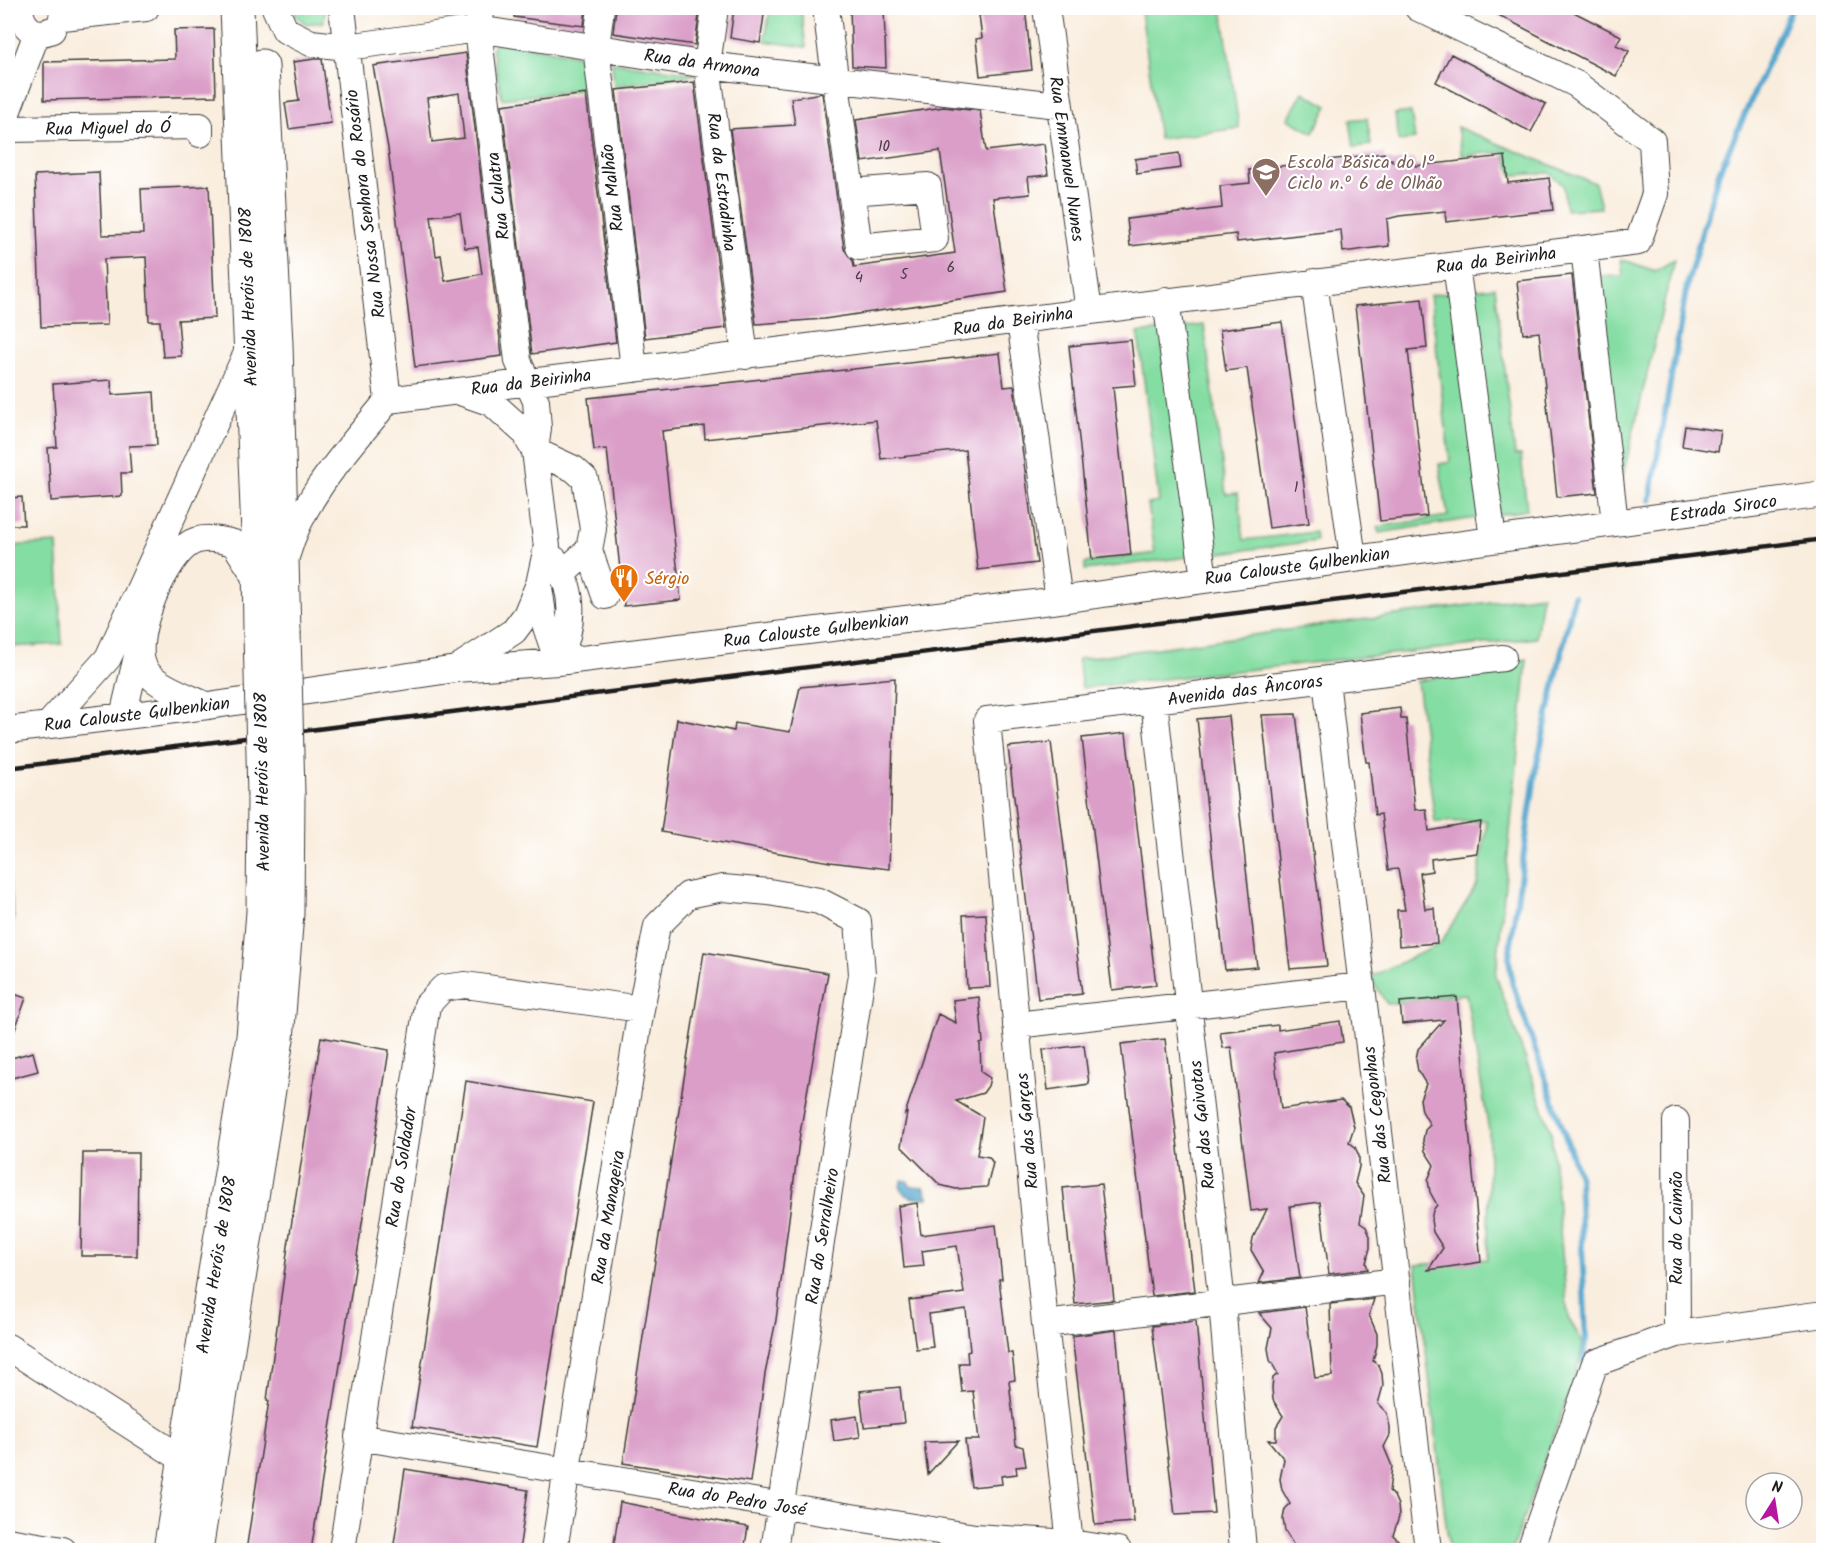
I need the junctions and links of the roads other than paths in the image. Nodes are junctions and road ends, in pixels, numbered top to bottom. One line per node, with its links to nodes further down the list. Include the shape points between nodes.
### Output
1 (20, 8): 12 (street); 15 (street, via 27,28)
2 (146, 8): 13 (street)
3 (237, 8): 31 (main road, Avenida Heróis de 1808)
4 (259, 8): 46 (main road, Avenida Heróis de 1808, via 276,344)
5 (275, 8): 16 (street, Rua da Armona, via 285,30 311,44)
6 (342, 8): 16 (street, Rua Nossa Senhora do Rosário)
7 (601, 8): 17 (street, Rua Malhão)
8 (716, 8): 18 (street, Rua da Estradinha)
9 (826, 8): 19 (street)
10 (1046, 8): 20 (street, Rua Emmanuel Nunes)
11 (1420, 8): 25 (street, Rua da Beirinha, via 1576,84 1652,141 1655,194 1638,242)
12 (8, 12)
13 (62, 12): 15 (street, via 57,27 48,33)
14 (480, 18): 16 (street, Rua da Armona); 17 (street, Rua da Armona); 35 (street, Rua Culatra, via 518,361)
15 (37, 33): 21 (street)
16 (347, 47): 37 (street, Rua Nossa Senhora do Rosário)
17 (596, 48): 18 (street, Rua da Armona); 33 (street, Rua Malhão)
18 (707, 65): 19 (street, Rua da Armona); 32 (street, Rua da Estradinha)
19 (835, 79): 20 (street, Rua da Armona); 24 (street)
20 (1058, 105): 29 (street, Rua Emmanuel Nunes)
21 (8, 110)
22 (8, 129): 23 (street, Rua Miguel do Ó, via 200,126)
23 (200, 134)
24 (851, 192)
25 (1584, 249): 26 (street, Rua da Beirinha); 40 (street)
26 (1456, 265): 27 (street, Rua da Beirinha); 41 (street)
27 (1314, 282): 28 (street, Rua da Beirinha); 44 (street)
28 (1166, 300): 29 (street, Rua da Beirinha); 47 (street)
29 (1089, 310): 30 (street, Rua da Beirinha)
30 (1020, 321): 32 (street, Rua da Beirinha); 50 (street)
31 (250, 346): 46 (main road, Avenida Heróis de 1808); 54 (street)
32 (745, 356): 33 (street, Rua da Beirinha)
33 (634, 369): 34 (street, Rua da Beirinha)
34 (582, 375): 35 (street, Rua da Beirinha); 38 (street, via 557,397)
35 (526, 383): 36 (street, Rua da Beirinha); 38 (street, Rua Culatra, via 536,401)
36 (456, 392): 37 (street, Rua da Beirinha); 38 (street, via 492,403)
37 (388, 400): 46 (street, via 313,495)
38 (532, 437): 42 (street, Rua Culatra); 43 (street, via 585,479 593,529)
39 (1824, 494): 40 (street, Estrada Siroco)
40 (1619, 523): 41 (street, Rua Calouste Gulbenkian)
41 (1493, 539): 44 (street, Rua Calouste Gulbenkian)
42 (547, 547): 45 (street); 48 (street)
43 (589, 550): 45 (street); 49 (street)
44 (1353, 558): 47 (street, Rua Calouste Gulbenkian)
45 (563, 573): 51 (street)
46 (271, 576): 52 (street, via 234,543 210,537 187,545 170,564 150,606); 65 (main road, Avenida Heróis de 1808, bridge)
47 (1204, 579): 50 (street, Rua Calouste Gulbenkian)
48 (539, 584): 56 (street, via 544,621); 57 (street, via 526,615 514,631)
49 (605, 596)
50 (1059, 600): 53 (street, Rua Calouste Gulbenkian)
51 (572, 611): 53 (street, via 586,642); 56 (street, via 568,638)
52 (138, 652): 60 (street, via 147,672 172,690); 61 (street)
53 (611, 655): 56 (street, Rua Calouste Gulbenkian)
54 (108, 658): 61 (street, via 110,682); 63 (street)
55 (1503, 658): 58 (street, Avenida das Âncoras)
56 (558, 662): 57 (street, Rua Calouste Gulbenkian)
57 (456, 669): 60 (street, Rua Calouste Gulbenkian)
58 (1326, 680): 59 (street, Avenida das Âncoras); 67 (street, Rua das Cegonhas)
59 (1154, 701): 62 (street, Avenida das Âncoras); 68 (street, Rua das Gaivotas)
60 (208, 706): 61 (street, Rua Calouste Gulbenkian)
61 (123, 716): 63 (street, Rua Calouste Gulbenkian)
62 (987, 720): 70 (street, Rua das Garças)
63 (48, 725): 64 (street, Rua Calouste Gulbenkian)
64 (8, 730)
65 (276, 796): 79 (main road, Avenida Heróis de 1808, via 253,1036); 87 (main road, Avenida Heróis de 1808, via 287,913 277,1039)
66 (858, 921): 69 (street, Rua da Manageira, via 819,901 769,892 723,888 687,895 657,926); 81 (street, Rua do Serralheiro, via 862,974)
67 (1362, 986): 68 (street); 72 (street, Rua das Cegonhas)
68 (1188, 1005): 70 (street); 73 (street, Rua das Gaivotas)
69 (641, 1009): 78 (street, Rua do Soldador, via 465,985 443,988 427,1005); 80 (street, Rua da Manageira)
70 (1016, 1025): 75 (street, Rua das Garças)
71 (1676, 1121): 76 (street, Rua do Caimão)
72 (1397, 1281): 73 (street); 93 (street, Rua das Cegonhas)
73 (1222, 1303): 75 (street); 92 (street, Rua das Gaivotas)
74 (1824, 1314): 76 (street)
75 (1045, 1324): 83 (street, Rua das Garças)
76 (1677, 1335): 94 (street, via 1595,1363)
77 (8, 1347): 79 (street)
78 (358, 1437): 80 (street, Rua do Pedro José); 88 (street, Rua do Soldador)
79 (184, 1460): 86 (main road, Avenida Heróis de 1808)
80 (566, 1472): 81 (street, Rua do Pedro José); 89 (street, Rua da Manageira)
81 (781, 1505): 84 (street, Rua do Pedro José); 90 (street, Rua do Serralheiro)
82 (8, 1541): 85 (street)
83 (1070, 1543): 84 (street, Rua do Pedro José); 91 (street, Rua do Pedro José)
84 (974, 1544)
85 (63, 1551)
86 (170, 1551)
87 (195, 1551)
88 (342, 1551)
89 (554, 1551)
90 (774, 1551)
91 (1118, 1551)
92 (1243, 1551)
93 (1428, 1551)
94 (1530, 1551)

